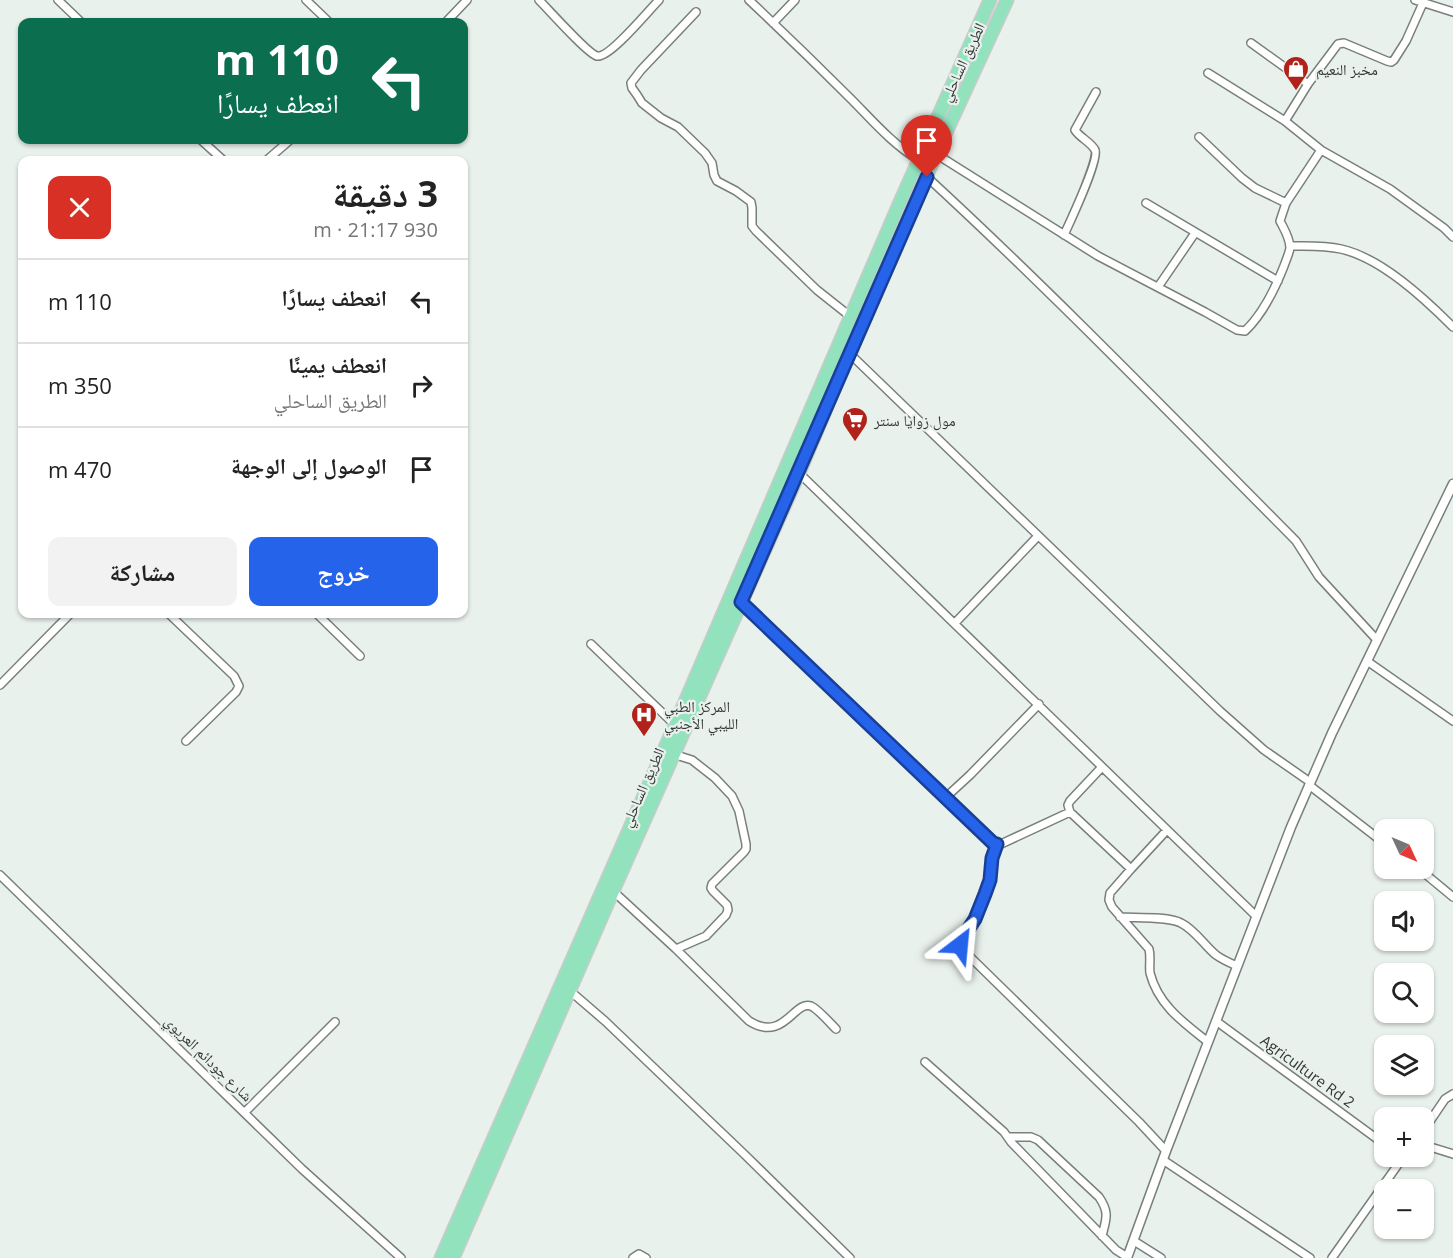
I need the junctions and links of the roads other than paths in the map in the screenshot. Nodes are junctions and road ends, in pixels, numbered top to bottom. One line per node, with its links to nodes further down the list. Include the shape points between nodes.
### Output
1 (58, 0): 13 (street)
2 (306, 0): 14 (street)
3 (467, 0): 15 (street)
4 (539, 0): 5 (street, via 592,54 603,56)
5 (659, 0)
6 (749, 0): 16 (street)
7 (795, 0): 16 (street)
8 (990, 0): 29 (highway, الطريق الساحلي)
9 (1007, 0): 26 (highway, الطريق الساحلي)
10 (1419, 1): 12 (street); 19 (street, via 1406,41 1394,60 1387,61 1341,43)
11 (696, 12): 39 (street, via 633,79 632,88 642,103 678,127 705,153 717,181 751,202 752,226 756,231 817,291)
12 (1453, 12)
13 (77, 18)
14 (325, 18)
15 (450, 18)
16 (773, 23): 29 (street, via 886,135)
17 (1251, 43): 19 (street)
18 (1208, 73): 21 (street)
19 (1308, 84): 21 (street)
20 (1096, 92): 34 (street, via 1075,130 1095,149 1096,155)
21 (1285, 121): 25 (street)
22 (1199, 137): 32 (street, via 1254,188)
23 (205, 144): 27 (street)
24 (285, 144): 28 (street)
25 (1321, 150): 32 (street); 35 (street, via 1390,189)
26 (936, 154): 30 (highway, الطريق الساحلي); 34 (street)
27 (219, 156)
28 (272, 156)
29 (919, 160): 39 (highway, الطريق الساحلي)
30 (927, 177): 41 (highway, الطريق الساحلي); 50 (street, via 1113,356 1296,541 1319,577)
31 (1146, 203): 33 (street)
32 (1286, 203): 36 (street, via 1280,221)
33 (1196, 233): 37 (street); 38 (street)
34 (1064, 235): 38 (street)
35 (1453, 237)
36 (1290, 246): 37 (street); 40 (street, via 1339,248 1370,260 1421,297)
37 (1278, 281): 38 (street, via 1245,331)
38 (1158, 287)
39 (850, 317): 57 (highway, الطريق الساحلي)
40 (1453, 327)
41 (849, 353): 42 (highway, الطريق الساحلي); 44 (street)
42 (799, 473): 45 (highway, الطريق الساحلي); 49 (street)
43 (1453, 484): 50 (street)
44 (1038, 536): 49 (street); 61 (street, via 1220,711)
45 (741, 602): 59 (highway, الطريق الساحلي); 62 (street)
46 (66, 618): 54 (street)
47 (173, 618): 58 (street, via 234,676 239,686)
48 (321, 618): 52 (street)
49 (955, 623): 55 (street)
50 (1377, 640): 53 (street)
51 (591, 644): 57 (street)
52 (360, 656)
53 (1367, 661): 56 (street); 61 (street)
54 (0, 685)
55 (1040, 704): 60 (street); 62 (street)
56 (1453, 721)
57 (675, 725): 94 (highway, الطريق الساحلي)
58 (186, 741)
59 (673, 754): 70 (highway, الطريق الساحلي); 74 (street, via 692,760 732,796 746,844 744,852 712,884 713,891 727,905 726,915 706,936)
60 (1102, 767): 63 (street, via 1070,801); 64 (street)
61 (1310, 783): 65 (street); 72 (street)
62 (945, 798): 66 (street)
63 (1070, 813): 66 (street); 67 (street)
64 (1167, 830): 67 (street); 72 (street)
65 (1374, 835)
66 (997, 844): 89 (street, via 990,880 960,945 1139,1122)
67 (1131, 868): 73 (street, via 1110,893 1109,900)
68 (0, 875): 83 (street, شارع جودائم العريوي)
69 (1431, 879): 71 (street)
70 (613, 891): 74 (street); 76 (highway, الطريق الساحلي)
71 (1453, 897)
72 (1257, 916): 75 (street)
73 (1120, 917): 75 (street, via 1180,922 1215,954); 80 (street, via 1149,949 1155,989 1165,1005)
74 (676, 949): 79 (street, via 758,1027 774,1027 799,1009 813,1006)
75 (1237, 966): 77 (street)
76 (569, 990): 95 (highway, الطريق الساحلي); 98 (street)
77 (1216, 1021): 80 (street); 86 (street, Agriculture Rd 2)
78 (335, 1022): 83 (street)
79 (836, 1029)
80 (1208, 1042): 89 (street)
81 (925, 1062): 85 (street)
82 (1453, 1094): 84 (street)
83 (245, 1112): 93 (street, شارع جودائم العريوي)
84 (1434, 1115)
85 (1008, 1137): 91 (street); 91 (street, via 1038,1140 1099,1197 1107,1215)
86 (1374, 1137)
87 (1434, 1148): 88 (street)
88 (1453, 1154)
89 (1165, 1156): 92 (street); 101 (street)
90 (1396, 1167): 102 (street)
91 (1102, 1236): 99 (street)
92 (1134, 1241): 99 (street); 100 (street)
93 (401, 1258)
94 (441, 1258)
95 (453, 1258)
96 (633, 1258): 97 (street, via 639,1254)
97 (646, 1258)
98 (850, 1258)
99 (1127, 1258)
100 (1161, 1258)
101 (1310, 1258)
102 (1332, 1258)

